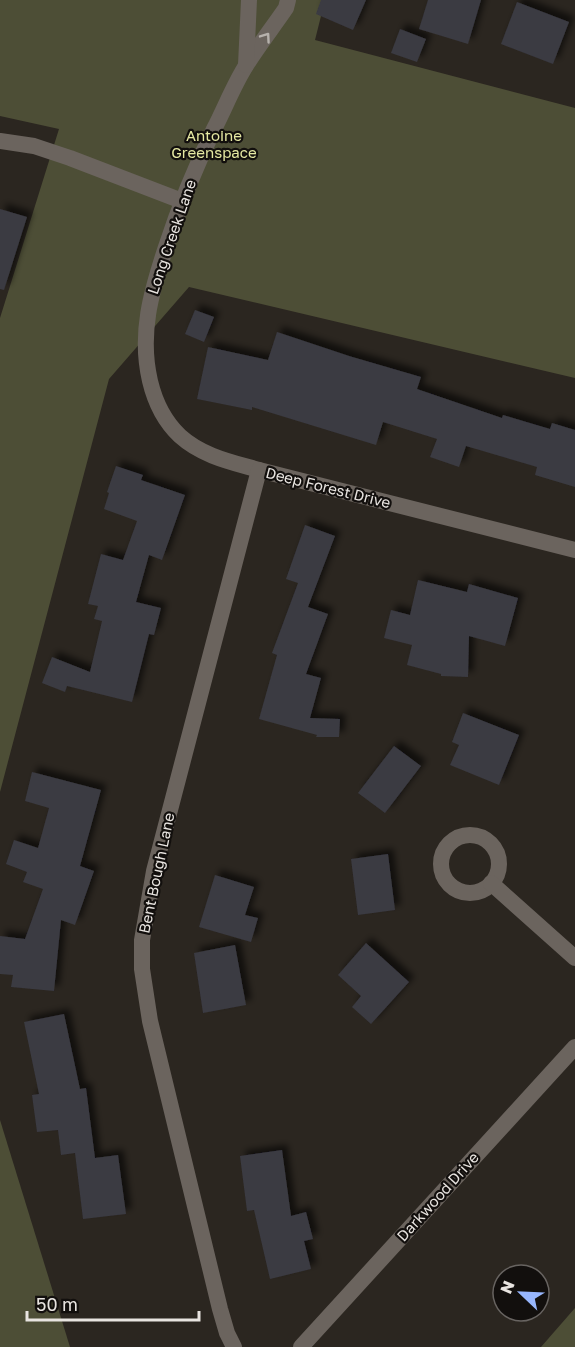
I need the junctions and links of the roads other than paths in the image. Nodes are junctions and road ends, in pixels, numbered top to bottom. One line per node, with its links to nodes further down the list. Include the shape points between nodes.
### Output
1 (249, 0): 3 (street, Long Creek Lane)
2 (288, 0): 3 (street, Long Creek Lane, one-way to 2)
3 (246, 66): 5 (street, Long Creek Lane)
4 (0, 141): 5 (street, via 34,146)
5 (182, 201): 6 (street, Long Creek Lane, via 154,285)
6 (145, 348): 7 (street, Deep Forest Drive, via 154,398 180,435 195,448 217,458)
7 (259, 470): 8 (street, Deep Forest Drive); 12 (street, Bent Bough Lane, via 154,871 142,940 150,1021 226,1333)
8 (575, 550)
9 (492, 884): 10 (street)
10 (575, 958)
11 (575, 1047): 13 (street, Darkwood Drive)
12 (234, 1347)
13 (301, 1347)

